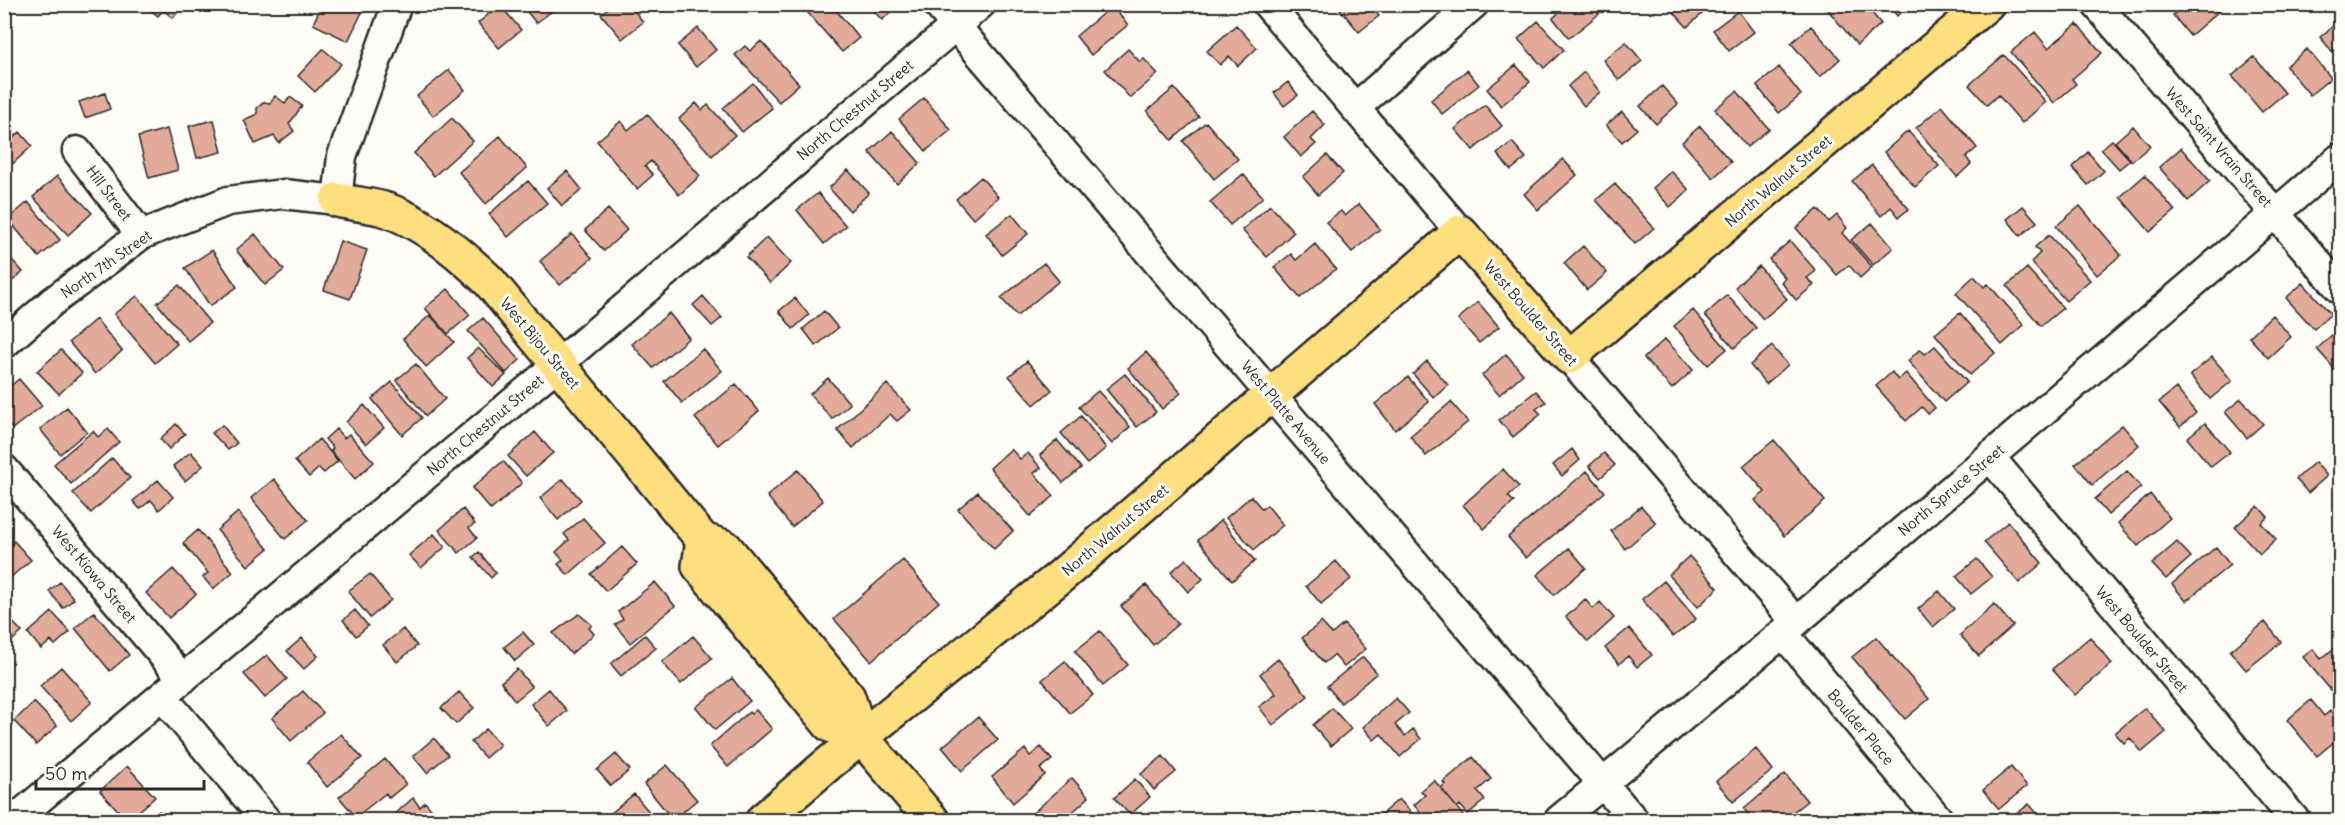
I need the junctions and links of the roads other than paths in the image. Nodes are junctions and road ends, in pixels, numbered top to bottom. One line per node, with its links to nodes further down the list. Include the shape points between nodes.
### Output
1 (398, 4): 12 (street, via 342,156)
2 (938, 4): 8 (street, West Platte Avenue)
3 (981, 4): 8 (street, North Chestnut Street)
4 (1267, 4): 9 (street, West Boulder Street)
5 (1474, 4): 9 (street)
6 (1987, 4): 18 (main road, North Walnut Street)
7 (2097, 4): 13 (street, West Saint Vrain Street)
8 (956, 26): 19 (street, North Chestnut Street); 20 (street, West Platte Avenue)
9 (1355, 108): 14 (street, West Boulder Street)
10 (77, 151): 15 (street, Hill Street)
11 (2340, 158): 13 (street, North Spruce Street)
12 (338, 200): 15 (street, North 7th Street, via 283,194 228,201); 19 (main road, West Bijou Street, via 388,210 468,260)
13 (2275, 213): 16 (street, West Saint Vrain Street); 21 (street, North Spruce Street)
14 (1460, 232): 18 (main road, West Boulder Street); 20 (main road, North Walnut Street)
15 (141, 235): 17 (street, North 7th Street)
16 (2340, 289)
17 (4, 344)
18 (1569, 357): 23 (street, West Boulder Street)
19 (558, 364): 24 (street, North Chestnut Street); 25 (main road, West Bijou Street, via 703,540 699,566 830,725)
20 (1272, 396): 25 (main road, North Walnut Street, via 1061,576); 26 (street, West Platte Avenue)
21 (1990, 457): 23 (street, North Spruce Street); 34 (street, West Boulder Street)
22 (4, 469): 24 (street, West Kiowa Street)
23 (1789, 628): 26 (street, North Spruce Street); 33 (street, Boulder Place)
24 (172, 687): 27 (street, North Chestnut Street); 28 (street, West Kiowa Street)
25 (861, 737): 29 (main road, North Walnut Street); 30 (main road, West Bijou Street)
26 (1603, 783): 31 (street, North Spruce Street); 32 (street, West Platte Avenue)
27 (14, 820)
28 (266, 820)
29 (763, 820)
30 (932, 820)
31 (1559, 820)
32 (1634, 820)
33 (1940, 820)
34 (2295, 820)

